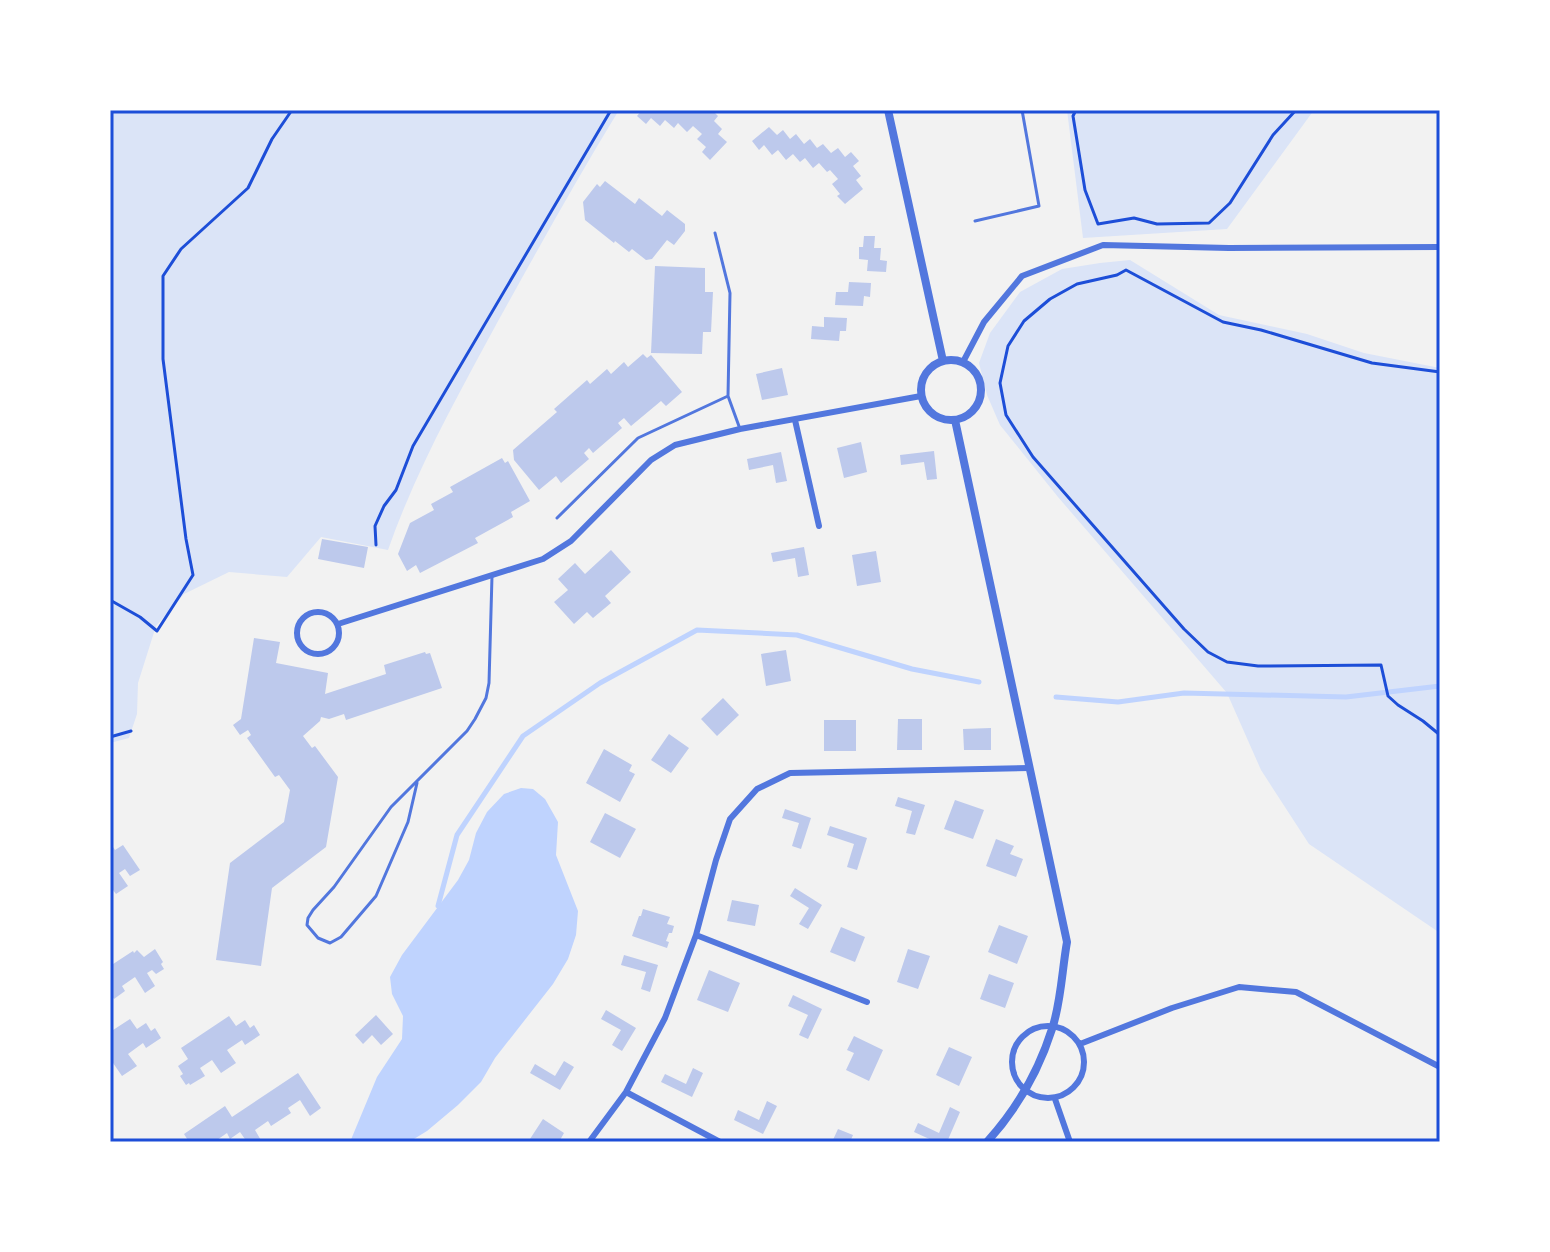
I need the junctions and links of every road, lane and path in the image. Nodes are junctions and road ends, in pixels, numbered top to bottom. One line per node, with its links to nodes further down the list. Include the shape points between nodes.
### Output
1 (292, 110): 22 (path, via 248,188 181,249 163,276 163,359 193,575 157,631)
2 (611, 110): 20 (path, via 413,446 375,526)
3 (888, 110): 10 (street)
4 (1022, 110): 7 (lane, via 1039,206)
5 (1076, 110): 6 (path, via 1085,190 1098,224 1134,218 1157,224 1209,223 1230,203 1273,135)
6 (1296, 110)
7 (975, 221)
8 (715, 233): 13 (lane, via 730,293)
9 (1440, 247): 11 (street, via 1103,245 1022,276 984,322)
10 (943, 361): 11 (street); 14 (street, via 930,368)
11 (963, 362): 16 (street, via 973,370 981,394 967,415)
12 (1440, 372): 25 (path, via 1372,363 1223,322 1126,270 1077,284 1024,321 1008,346 1000,383 1006,415 1033,457 1208,652 1227,662 1258,666 1381,665 1388,696)
13 (728, 396): 17 (lane); 18 (lane, via 638,438)
14 (921, 396): 15 (street); 16 (street, via 933,415)
15 (795, 420): 17 (street); 19 (street)
16 (955, 420): 27 (street)
17 (740, 429): 21 (street, via 675,445 651,460 571,541 543,559)
18 (557, 518)
19 (819, 526)
20 (376, 545)
21 (492, 576): 23 (street); 28 (lane, via 486,698 467,731)
22 (110, 600)
23 (338, 624): 23 (street, via 330,614 306,614 296,636 301,647 324,654 335,647)
24 (131, 731): 26 (path)
25 (1440, 735)
26 (110, 737)
27 (1029, 768): 29 (street, via 790,773 757,789 730,819); 31 (street, via 1067,942)
28 (417, 783): 28 (lane, via 408,822 376,896 341,937 330,943 318,938 307,925 308,918 391,807)
29 (696, 935): 30 (street); 35 (street, via 665,1018)
30 (867, 1002)
31 (1053, 1026): 32 (street); 34 (street); 34 (street, via 1030,1030 1014,1048 1012,1071)
32 (1080, 1044): 33 (street, via 1239,987 1296,992); 36 (street, via 1081,1077)
33 (1440, 1067)
34 (1025, 1091): 36 (street); 39 (street)
35 (626, 1092): 37 (street); 38 (street)
36 (1055, 1099): 40 (street)
37 (589, 1142)
38 (720, 1142)
39 (987, 1142)
40 (1070, 1142)

